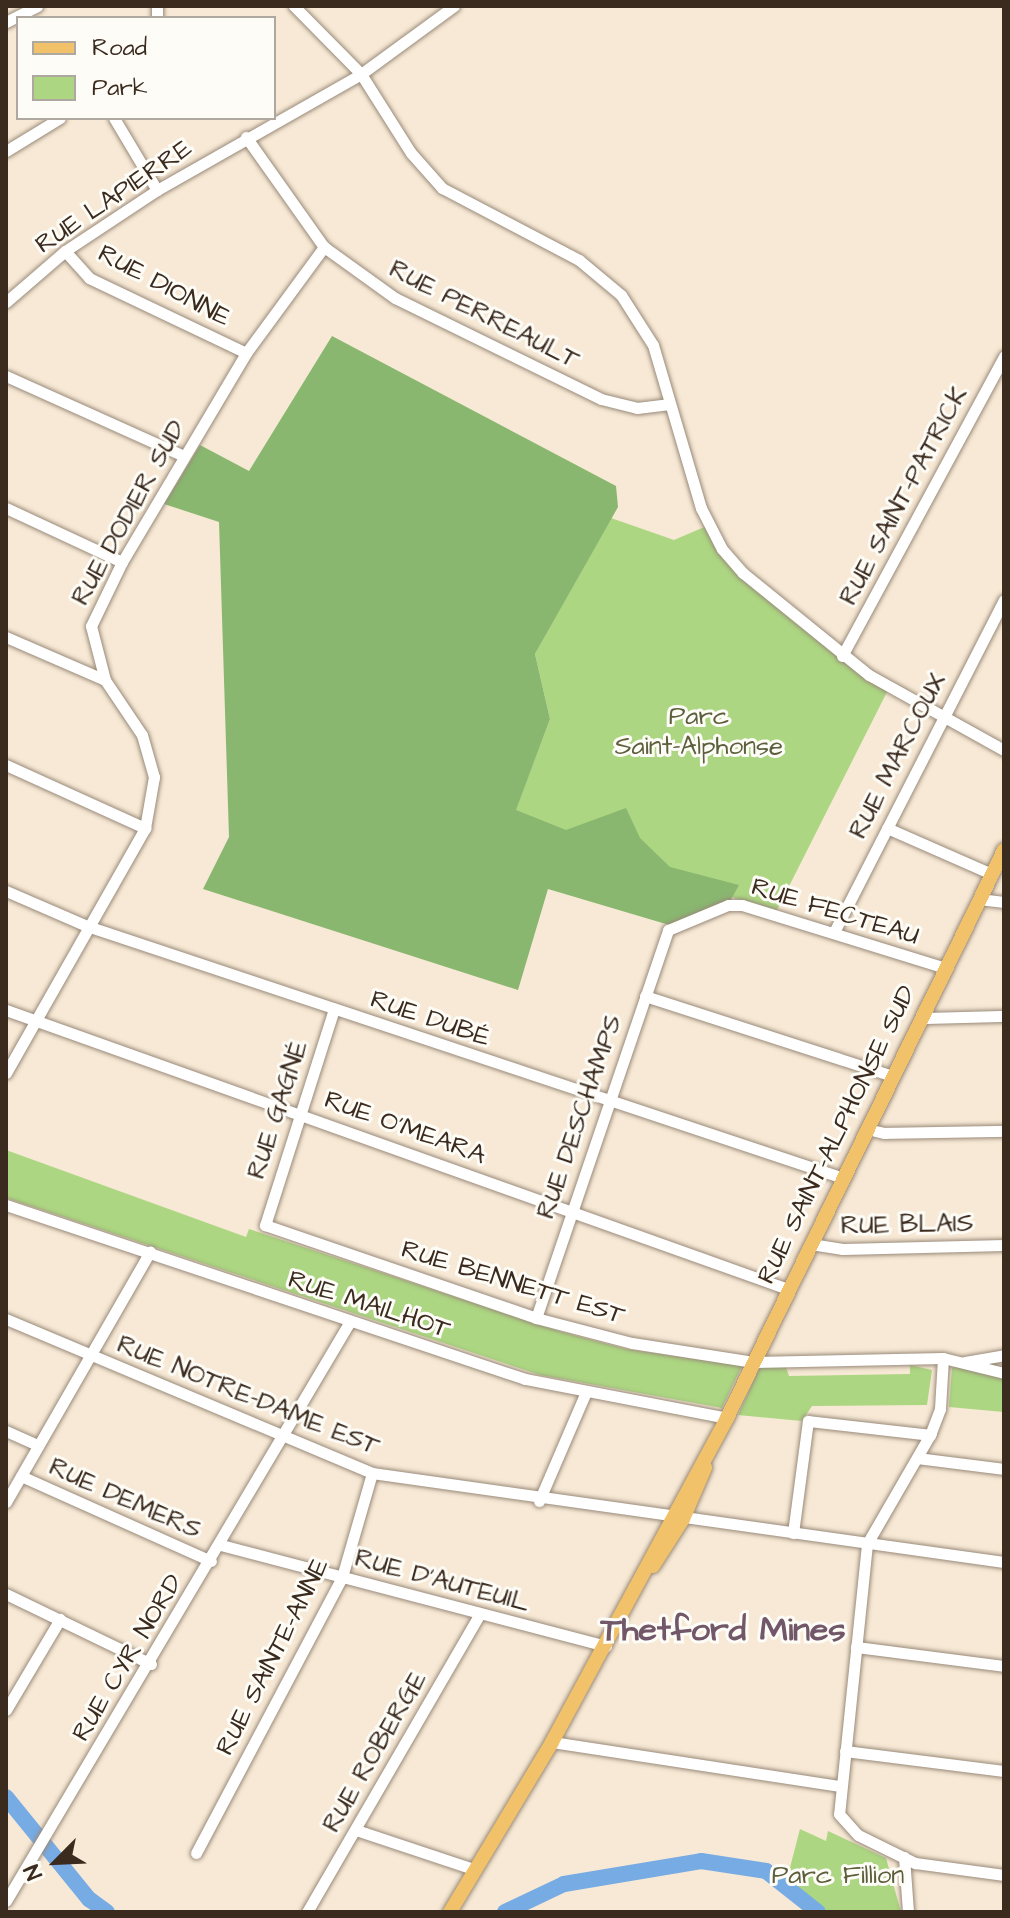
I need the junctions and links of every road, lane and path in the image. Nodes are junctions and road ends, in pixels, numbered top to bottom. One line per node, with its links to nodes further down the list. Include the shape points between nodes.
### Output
1 (37, 6): 4 (street)
2 (294, 6): 5 (street)
3 (454, 6): 5 (street, RUE LAPIERRE)
4 (18, 16)
5 (361, 74): 8 (street, RUE LAPIERRE); 17 (street, via 411,153 442,188 579,260 621,295 653,345)
6 (57, 120): 9 (street)
7 (115, 120): 10 (street)
8 (246, 137): 10 (street, RUE LAPIERRE); 11 (street, RUE PERREAULT)
9 (6, 151)
10 (157, 190): 12 (street, RUE LAPIERRE)
11 (324, 247): 14 (street, RUE DODIER SUD); 17 (street, RUE PERREAULT, via 395,298 601,399 637,408)
12 (65, 251): 13 (street, RUE LAPIERRE); 14 (street, RUE DIONNE, via 89,278)
13 (6, 302)
14 (246, 353): 18 (street, RUE DODIER SUD)
15 (1004, 356): 23 (street, RUE SAINT-PATRICK)
16 (6, 376): 18 (street)
17 (670, 404): 23 (street, via 701,508 722,549)
18 (184, 456): 20 (street, RUE DODIER SUD)
19 (6, 508): 20 (street)
20 (122, 562): 24 (street, RUE DODIER SUD, via 91,626)
21 (1004, 600): 25 (street, RUE MARCOUX)
22 (6, 637): 24 (street)
23 (842, 656): 25 (street)
24 (105, 680): 28 (street, RUE DODIER SUD, via 142,735 154,777)
25 (940, 718): 26 (street); 29 (street, RUE MARCOUX)
26 (1004, 750)
27 (6, 765): 28 (street)
28 (145, 828): 35 (street, RUE DODIER SUD)
29 (887, 828): 31 (street); 37 (street, RUE MARCOUX)
30 (1004, 850): 31 (main road, RUE SAINT-ALPHONSE SUD)
31 (992, 874): 33 (main road, RUE SAINT-ALPHONSE SUD)
32 (6, 891): 35 (street, RUE DUBÉ)
33 (979, 899): 34 (street); 38 (main road, RUE SAINT-ALPHONSE SUD)
34 (1004, 902)
35 (87, 926): 40 (street, RUE DUBÉ); 44 (street, RUE DODIER SUD)
36 (668, 930): 37 (street, RUE FECTEAU, via 728,905 742,905); 39 (street, RUE DESCHAMPS)
37 (834, 932): 38 (street, RUE FECTEAU)
38 (945, 968): 43 (main road, RUE SAINT-ALPHONSE SUD)
39 (645, 996): 46 (street); 47 (street, RUE DESCHAMPS)
40 (334, 1009): 47 (street, RUE DUBÉ); 48 (street, RUE GAGNÉ)
41 (6, 1010): 44 (street, RUE O'MEARA)
42 (1004, 1016): 43 (street)
43 (922, 1018): 46 (main road, RUE SAINT-ALPHONSE SUD)
44 (34, 1022): 45 (street, RUE DODIER SUD); 48 (street, RUE O'MEARA)
45 (6, 1073)
46 (893, 1076): 49 (main road, RUE SAINT-ALPHONSE SUD)
47 (608, 1103): 51 (street, RUE DUBÉ); 53 (street, RUE DESCHAMPS)
48 (300, 1113): 53 (street, RUE O'MEARA); 54 (street, RUE GAGNÉ)
49 (867, 1129): 50 (street); 51 (main road, RUE SAINT-ALPHONSE SUD)
50 (1004, 1131)
51 (843, 1178): 55 (main road, RUE SAINT-ALPHONSE SUD)
52 (6, 1205): 57 (street, RUE MAILHOT)
53 (570, 1210): 58 (street, RUE O'MEARA); 59 (street, RUE DESCHAMPS)
54 (265, 1225): 59 (street, RUE BENNETT EST)
55 (811, 1244): 56 (street, RUE BLAIS, via 843,1249); 58 (main road, RUE SAINT-ALPHONSE SUD)
56 (1004, 1245)
57 (150, 1252): 61 (street, RUE MAILHOT); 63 (street)
58 (788, 1289): 65 (main road, RUE SAINT-ALPHONSE SUD)
59 (536, 1318): 65 (street, RUE BENNETT EST, via 632,1343)
60 (6, 1319): 63 (street, RUE NOTRE-DAME EST)
61 (349, 1323): 68 (street, RUE MAILHOT); 72 (street, RUE CYR NORD)
62 (1004, 1355): 66 (street)
63 (92, 1356): 72 (street, RUE NOTRE-DAME EST); 73 (street)
64 (943, 1358): 65 (street, RUE BENNETT EST); 66 (street, RUE BENNETT EST); 71 (street, via 940,1409)
65 (754, 1362): 69 (main road, RUE SAINT-ALPHONSE SUD)
66 (965, 1362): 67 (street, RUE BENNETT EST)
67 (1004, 1373)
68 (586, 1392): 69 (street, RUE MAILHOT); 78 (street)
69 (727, 1418): 80 (main road, RUE SAINT-ALPHONSE SUD)
70 (6, 1431): 73 (street)
71 (930, 1435): 74 (street); 81 (street, via 808,1421)
72 (285, 1437): 76 (street, RUE NOTRE-DAME EST); 83 (street, RUE CYR NORD)
73 (38, 1445): 77 (street)
74 (917, 1458): 75 (street); 82 (street)
75 (1004, 1469)
76 (372, 1473): 78 (street, RUE NOTRE-DAME EST); 86 (street, RUE SAINTE-ANNE)
77 (21, 1476): 79 (street); 84 (street, RUE DEMERS)
78 (539, 1501): 80 (street, RUE NOTRE-DAME EST)
79 (6, 1502)
80 (676, 1518): 81 (street, RUE NOTRE-DAME EST); 90 (main road, RUE SAINT-ALPHONSE SUD)
81 (793, 1533): 82 (street, RUE NOTRE-DAME EST)
82 (867, 1544): 85 (street, RUE NOTRE-DAME EST); 91 (street)
83 (221, 1545): 84 (street, RUE CYR NORD); 86 (street, RUE D'AUTEUIL)
84 (211, 1561): 92 (street, RUE CYR NORD)
85 (1004, 1562)
86 (342, 1577): 88 (street, RUE D'AUTEUIL); 100 (street, RUE SAINTE-ANNE)
87 (6, 1594): 89 (street)
88 (480, 1613): 90 (street, RUE D'AUTEUIL); 99 (street, RUE ROBERGE)
89 (60, 1619): 92 (street); 94 (street)
90 (606, 1646): 95 (main road, RUE SAINT-ALPHONSE SUD)
91 (856, 1647): 93 (street); 96 (street)
92 (151, 1664): 104 (street, RUE CYR NORD)
93 (1004, 1666)
94 (6, 1710)
95 (552, 1742): 98 (street); 102 (main road, RUE SAINT-ALPHONSE SUD)
96 (845, 1751): 97 (street); 98 (street)
97 (1004, 1771)
98 (839, 1786): 101 (street, via 839,1814 858,1835)
99 (356, 1830): 102 (street); 105 (street, RUE ROBERGE)
100 (196, 1853)
101 (904, 1857): 103 (street); 107 (street)
102 (476, 1870): 106 (main road, RUE SAINT-ALPHONSE SUD)
103 (1004, 1875)
104 (6, 1901)
105 (307, 1912)
106 (450, 1912)
107 (908, 1912)

